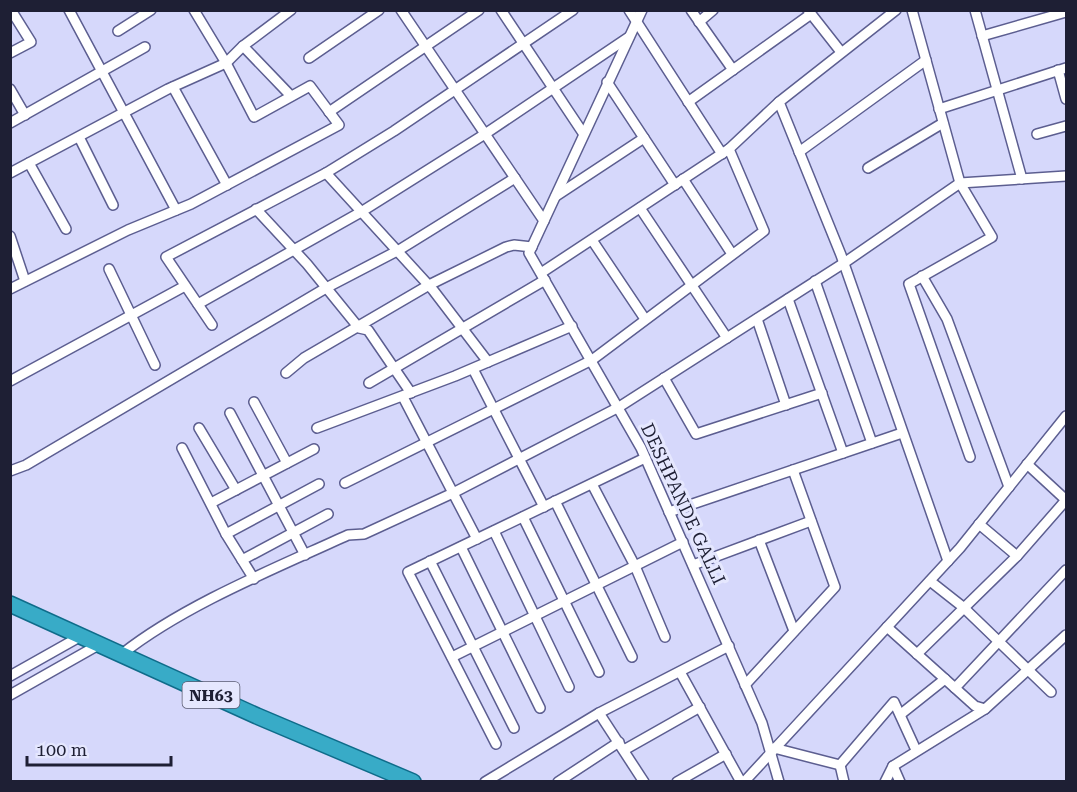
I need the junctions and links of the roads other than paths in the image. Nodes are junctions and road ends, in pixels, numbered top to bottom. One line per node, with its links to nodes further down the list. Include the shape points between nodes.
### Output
1 (11, 10): 32 (street, via 31,42)
2 (69, 10): 37 (street)
3 (151, 10): 24 (street)
4 (194, 10): 35 (street)
5 (291, 10): 28 (street)
6 (379, 10): 33 (street)
7 (401, 10): 30 (street)
8 (480, 10): 30 (street)
9 (501, 10): 27 (street)
10 (573, 10): 27 (street)
11 (629, 10): 23 (street)
12 (642, 10): 23 (street)
13 (713, 10): 20 (street)
14 (878, 10): 22 (street)
15 (896, 10): 22 (street)
16 (912, 10): 34 (street)
17 (975, 10): 26 (street)
18 (809, 12): 31 (street); 38 (street)
19 (1066, 12): 21 (street)
20 (696, 15): 38 (street)
21 (1043, 15): 26 (street)
22 (885, 19): 31 (street)
23 (636, 21): 25 (street); 47 (street)
24 (118, 31)
25 (629, 36): 39 (street); 41 (street)
26 (982, 36): 44 (street)
27 (523, 44): 41 (street); 43 (street)
28 (243, 46): 35 (street); 45 (street)
29 (145, 47): 37 (street)
30 (426, 47): 43 (street); 50 (street)
31 (842, 52): 48 (street)
32 (10, 53)
33 (309, 58)
34 (926, 60): 49 (street); 62 (street)
35 (226, 63): 40 (street); 45 (street, via 254,117)
36 (1063, 69): 44 (street); 46 (street)
37 (101, 70): 51 (street); 52 (street)
38 (733, 70): 47 (street)
39 (607, 82): 56 (street); 60 (street)
40 (173, 87): 51 (street); 72 (street)
41 (552, 88): 56 (street); 57 (street)
42 (10, 89): 52 (street)
43 (455, 89): 57 (street); 66 (street)
44 (997, 90): 49 (street); 69 (street)
45 (291, 96): 50 (street, via 310,86)
46 (1066, 99)
47 (688, 102): 61 (street)
48 (779, 102): 61 (street); 62 (street)
49 (939, 108): 54 (street)
50 (329, 111): 72 (street, via 339,125)
51 (124, 113): 59 (street); 77 (street)
52 (25, 115): 53 (street)
53 (10, 123)
54 (943, 123): 64 (street); 71 (street)
55 (1066, 126): 58 (street)
56 (583, 133): 73 (street)
57 (485, 134): 68 (street); 78 (street)
58 (1037, 134)
59 (79, 137): 63 (street); 74 (street)
60 (644, 138): 70 (street); 73 (street)
61 (725, 151): 70 (street); 86 (street, via 764,231)
62 (799, 152): 87 (street)
63 (29, 163): 65 (street); 80 (street)
64 (868, 168)
65 (10, 173)
66 (326, 173): 76 (street); 78 (street)
67 (1066, 176): 69 (street)
68 (515, 178): 79 (street); 84 (street)
69 (1022, 179): 71 (street)
70 (679, 182): 75 (street); 86 (street)
71 (960, 183): 87 (street); 89 (street, via 992,237)
72 (227, 185): 77 (street)
73 (555, 197): 79 (street)
74 (113, 205)
75 (640, 208): 82 (street); 94 (street)
76 (256, 209): 83 (street); 95 (street, via 166,257)
77 (176, 210): 91 (street)
78 (361, 212): 83 (street); 84 (street)
79 (544, 221): 85 (street)
80 (66, 229)
81 (10, 236): 91 (street)
82 (592, 240): 90 (street); 102 (street)
83 (293, 250): 96 (street); 99 (street)
84 (399, 250): 93 (street); 96 (street)
85 (531, 250): 90 (street, DESHPANDE GALLI); 93 (street, via 506,247)
86 (732, 254): 94 (street)
87 (844, 263): 92 (street); 127 (street)
88 (109, 269): 100 (street)
89 (922, 276): 133 (street, via 909,284); 144 (street, via 947,319)
90 (543, 277): 104 (street, DESHPANDE GALLI); 106 (street)
91 (25, 281): 97 (street)
92 (815, 281): 98 (street); 129 (street)
93 (429, 285): 105 (street); 106 (street)
94 (692, 285): 102 (street); 107 (street)
95 (185, 286): 99 (street); 100 (street)
96 (326, 288): 105 (street); 139 (street)
97 (10, 289)
98 (788, 299): 101 (street); 117 (street)
99 (198, 304): 103 (street)
100 (131, 315): 110 (street); 115 (street)
101 (757, 319): 107 (street); 120 (street)
102 (645, 320): 108 (street)
103 (212, 325)
104 (572, 326): 108 (street, DESHPANDE GALLI); 109 (street)
105 (359, 328): 111 (street, via 368,330); 113 (street, via 304,358)
106 (463, 329): 109 (street); 111 (street)
107 (727, 338): 114 (street)
108 (592, 360): 121 (street, DESHPANDE GALLI); 122 (street)
109 (488, 362): 112 (street)
110 (155, 364)
111 (394, 369): 116 (street); 118 (street)
112 (473, 369): 118 (street); 122 (street)
113 (286, 373)
114 (664, 378): 120 (street, via 696,434); 121 (street)
115 (10, 381)
116 (369, 383)
117 (822, 393): 120 (street); 132 (street)
118 (407, 395): 126 (street); 128 (street)
119 (254, 402): 136 (street)
120 (786, 405)
121 (619, 407): 134 (street); 135 (street, DESHPANDE GALLI)
122 (494, 410): 128 (street); 134 (street)
123 (230, 413): 140 (street)
124 (1066, 416): 137 (street)
125 (199, 428): 145 (street)
126 (317, 428)
127 (902, 433): 129 (street); 168 (street)
128 (427, 443): 141 (street); 146 (street)
129 (872, 443): 132 (street)
130 (182, 448): 149 (street)
131 (314, 449): 136 (street)
132 (843, 453): 138 (street)
133 (970, 457)
134 (520, 458): 146 (street); 151 (street)
135 (645, 458): 143 (street); 152 (street, DESHPANDE GALLI)
136 (287, 463): 140 (street)
137 (1027, 464): 144 (street); 147 (street)
138 (793, 470): 152 (street); 155 (street)
139 (10, 471)
140 (264, 475): 145 (street); 150 (street)
141 (345, 483)
142 (319, 484): 150 (street)
143 (592, 484): 148 (street); 170 (street)
144 (1009, 487): 156 (street)
145 (236, 490): 149 (street)
146 (453, 493): 160 (street); 164 (street, via 364,534 348,535)
147 (1066, 500): 165 (street)
148 (555, 501): 151 (street); 174 (street)
149 (211, 502): 159 (street)
150 (278, 505): 158 (street); 159 (street)
151 (544, 507): 154 (street)
152 (669, 512): 162 (street, DESHPANDE GALLI)
153 (328, 514): 158 (street)
154 (523, 517): 157 (street); 175 (street)
155 (811, 521): 161 (street); 181 (street, via 835,587)
156 (979, 524): 165 (street); 168 (street)
157 (494, 531): 160 (street); 178 (street)
158 (294, 533): 164 (street); 166 (street)
159 (226, 534): 166 (street)
160 (477, 539): 163 (street)
161 (759, 540): 169 (street); 181 (street)
162 (683, 542): 169 (street, DESHPANDE GALLI); 170 (street)
163 (461, 547): 167 (street); 180 (street)
164 (305, 555): 172 (street)
165 (1017, 556): 177 (street)
166 (242, 560): 172 (street)
167 (430, 561): 188 (street); 191 (street, via 408,572)
168 (948, 561): 173 (street)
169 (693, 565): 187 (street, DESHPANDE GALLI)
170 (635, 566): 174 (street); 183 (street)
171 (1066, 570): 184 (street)
172 (254, 579): 189 (street, via 146,635)
173 (930, 581): 177 (street); 179 (street)
174 (597, 585): 175 (street); 192 (street)
175 (564, 601): 178 (street); 194 (street)
176 (10, 604): 182 (highway, NH63)
177 (963, 608): 184 (street); 190 (street)
178 (536, 615): 180 (street); 199 (street)
179 (887, 627): 190 (street); 211 (street)
180 (504, 631): 188 (street); 204 (street)
181 (794, 631): 198 (street)
182 (81, 636): 186 (highway, NH63); 196 (street)
183 (665, 637)
184 (998, 640): 193 (street); 200 (street)
185 (1064, 641): 193 (street)
186 (100, 644): 189 (highway, NH63); 202 (street)
187 (729, 646): 195 (street); 198 (street, DESHPANDE GALLI)
188 (473, 647): 191 (street); 208 (street)
189 (122, 654): 216 (highway, NH63)
190 (917, 654): 197 (street)
191 (452, 657): 209 (street)
192 (632, 657)
193 (1028, 671): 201 (street); 205 (street)
194 (599, 672)
195 (680, 672): 203 (street); 206 (street)
196 (10, 676)
197 (945, 680): 200 (street); 207 (street)
198 (745, 685): 211 (street, DESHPANDE GALLI)
199 (569, 687)
200 (955, 688): 205 (street, via 975,706)
201 (1051, 692)
202 (10, 695)
203 (700, 707): 210 (street); 213 (street)
204 (540, 708)
205 (985, 709): 212 (street)
206 (599, 713): 210 (street); 217 (street)
207 (901, 714): 212 (street); 214 (street, via 896,703 892,703)
208 (514, 728)
209 (496, 744)
210 (622, 746): 218 (street); 219 (street)
211 (772, 750): 214 (street); 221 (street); 222 (street, DESHPANDE GALLI)
212 (916, 750): 215 (street)
213 (726, 754): 220 (street); 221 (street)
214 (840, 765): 223 (street)
215 (893, 766): 224 (street); 225 (street)
216 (412, 782)
217 (485, 782)
218 (558, 782)
219 (644, 782)
220 (677, 782)
221 (742, 782)
222 (779, 782)
223 (844, 782)
224 (885, 782)
225 (900, 782)

